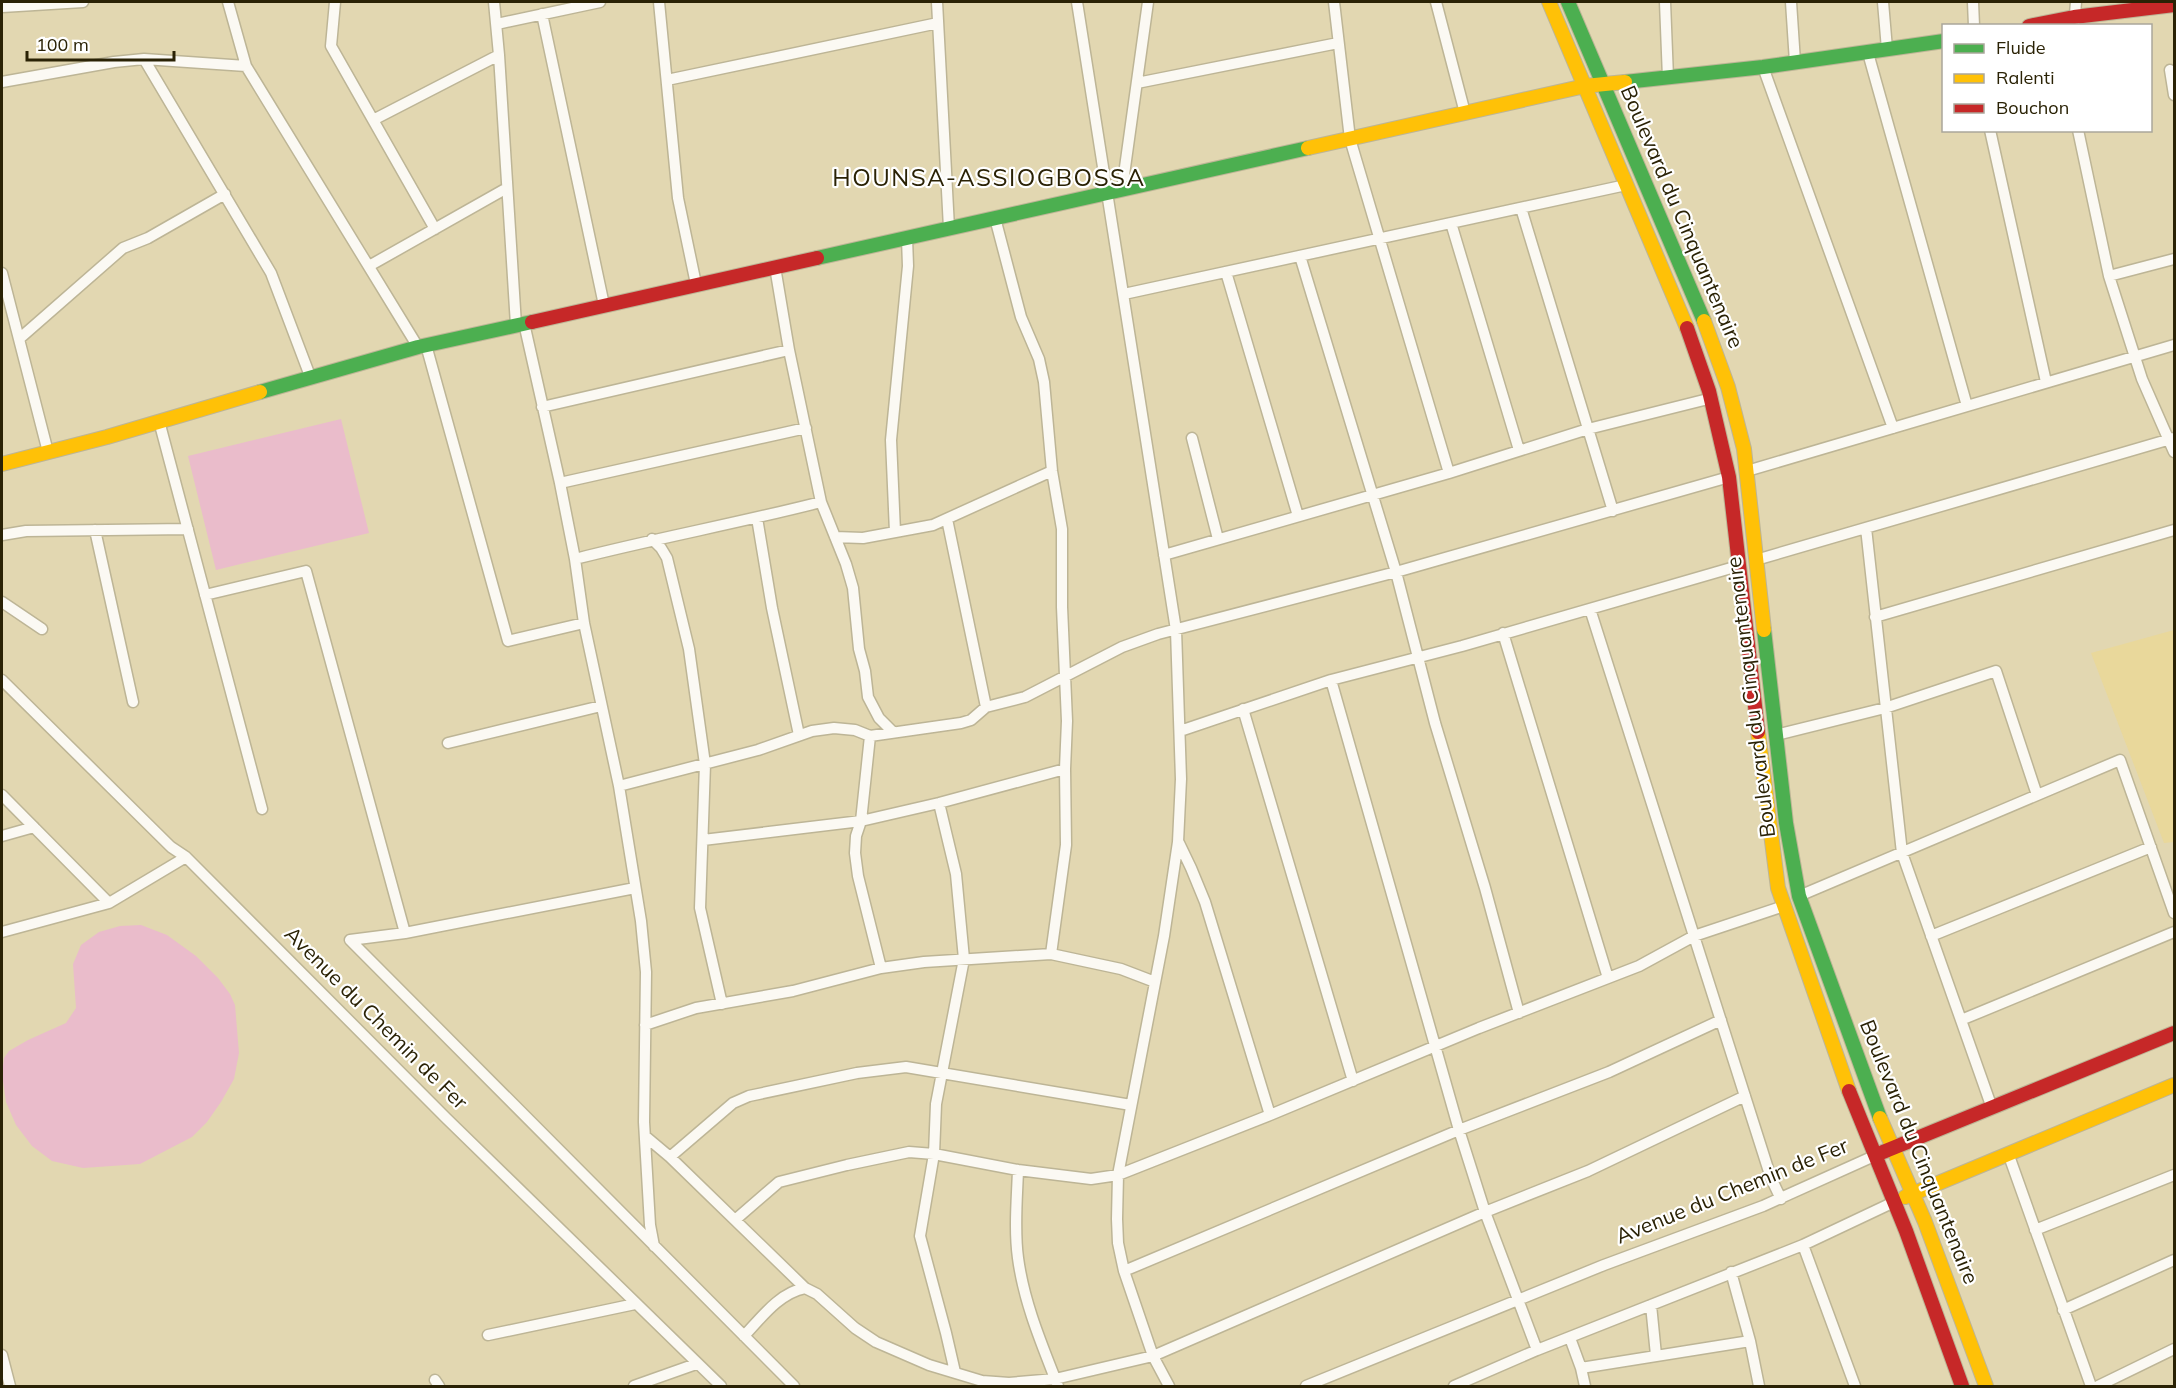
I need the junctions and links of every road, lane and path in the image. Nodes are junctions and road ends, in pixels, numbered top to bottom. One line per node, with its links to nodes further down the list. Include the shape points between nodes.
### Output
1 (83, 2): 19 (street)
2 (228, 2): 35 (street)
3 (335, 2): 46 (street, via 330,46)
4 (494, 2): 25 (street)
5 (600, 2): 22 (street)
6 (658, 2): 39 (street)
7 (937, 2): 24 (street)
8 (1077, 2): 53 (street)
9 (1148, 2): 41 (street)
10 (1334, 2): 29 (street)
11 (1436, 2): 45 (street)
12 (1549, 2): 43 (main road, Boulevard du Cinquantenaire)
13 (1568, 2): 42 (main road, Boulevard du Cinquantenaire)
14 (1665, 2): 38 (street)
15 (1791, 2): 34 (street)
16 (1883, 2): 30 (street)
17 (1973, 2): 26 (street)
18 (2076, 2): 23 (street)
19 (13, 4): 21 (street)
20 (2167, 4): 23 (main road)
21 (2, 7)
22 (542, 14): 25 (street); 71 (street)
23 (2074, 21): 27 (main road)
24 (938, 23): 39 (street); 58 (street)
25 (497, 24): 32 (street)
26 (1974, 24)
27 (2047, 24)
28 (1942, 41): 30 (main road)
29 (1338, 44): 41 (street); 49 (street)
30 (1887, 49): 31 (main road)
31 (1868, 53): 34 (main road); 83 (street)
32 (499, 56): 46 (street); 51 (street)
33 (144, 59): 35 (street); 40 (street); 54 (street)
34 (1795, 62): 36 (main road)
35 (246, 66): 64 (street)
36 (1762, 67): 38 (main road); 87 (street)
37 (2169, 70): 44 (street)
38 (1668, 78): 42 (main road)
39 (668, 80): 69 (street, via 678,198)
40 (2, 82)
41 (1137, 83): 52 (street)
42 (1603, 83): 43 (main road); 96 (main road, Boulevard du Cinquantenaire, via 1720,363)
43 (1585, 86): 45 (main road); 50 (main road, Boulevard du Cinquantenaire)
44 (2175, 95)
45 (1464, 113): 49 (main road)
46 (373, 120): 59 (street)
47 (1990, 132): 81 (street)
48 (2078, 132): 68 (street)
49 (1350, 139): 52 (main road); 61 (street)
50 (1626, 185): 55 (street); 82 (main road, Boulevard du Cinquantenaire, via 1692,340)
51 (507, 188): 59 (street); 74 (street)
52 (1122, 189): 53 (main road)
53 (1108, 193): 56 (main road); 70 (street)
54 (225, 194): 75 (street, via 123,248); 80 (street, via 271,273)
55 (1521, 208): 57 (street); 88 (street)
56 (995, 218): 58 (main road); 95 (street, via 1021,317 1039,359)
57 (1451, 223): 61 (street); 91 (street)
58 (949, 228): 60 (main road)
59 (435, 229): 64 (street)
60 (907, 238): 65 (main road); 110 (street, via 908,277 891,440)
61 (1379, 238): 62 (street); 97 (street)
62 (1300, 256): 66 (street); 100 (street)
63 (2175, 259): 68 (street)
64 (369, 266): 77 (street)
65 (775, 267): 69 (main road); 78 (street)
66 (1226, 272): 70 (street); 103 (street)
67 (2, 273): 73 (street)
68 (2109, 276): 79 (street)
69 (696, 284): 71 (main road)
70 (1124, 294): 115 (street)
71 (604, 305): 74 (main road)
72 (2, 318): 73 (street)
73 (14, 323): 75 (street)
74 (520, 324): 77 (main road); 84 (street)
75 (19, 339): 92 (street)
76 (2175, 345): 79 (street)
77 (422, 346): 80 (main road); 124 (street, via 507,641)
78 (789, 350): 84 (street); 86 (street)
79 (2135, 356): 81 (street); 90 (street)
80 (310, 376): 85 (main road)
81 (2046, 382): 83 (street)
82 (1712, 398): 88 (street); 98 (main road, Boulevard du Cinquantenaire)
83 (1967, 406): 87 (street)
84 (542, 407): 99 (street)
85 (159, 421): 92 (main road); 107 (street)
86 (806, 428): 99 (street); 101 (street)
87 (1893, 428): 96 (street)
88 (1588, 429): 91 (street); 102 (street)
89 (1192, 438): 114 (street)
90 (2172, 439): 93 (street); 106 (street)
91 (1519, 450): 97 (street)
92 (48, 452): 94 (main road)
93 (2175, 452)
94 (2, 464)
95 (1052, 471): 105 (street); 129 (street, via 1062,529)
96 (1747, 471): 117 (main road, Boulevard du Cinquantenaire)
97 (1449, 473): 100 (street)
98 (1729, 477): 102 (street); 118 (main road, Boulevard du Cinquantenaire)
99 (560, 483): 116 (street)
100 (1371, 495): 103 (street); 119 (street)
101 (821, 502): 104 (street); 112 (street)
102 (1613, 511): 119 (street)
103 (1298, 516): 114 (street)
104 (757, 518): 113 (street); 139 (street)
105 (947, 519): 110 (street); 134 (street)
106 (1866, 528): 117 (street); 123 (street)
107 (188, 529): 108 (street); 120 (street)
108 (94, 530): 111 (street); 132 (street)
109 (2175, 530): 123 (street)
110 (895, 532): 112 (street, via 863,538)
111 (2, 535)
112 (835, 537): 138 (street, via 853,588 868,697 879,718)
113 (652, 539): 116 (street); 143 (street, via 667,558 676,590)
114 (1218, 539): 115 (street)
115 (1164, 555): 126 (street)
116 (575, 559): 124 (street)
117 (1756, 560): 140 (main road, Boulevard du Cinquantenaire)
118 (1738, 566): 122 (street); 161 (main road, Boulevard du Cinquantenaire, via 1773,858)
119 (1396, 572): 126 (street); 128 (street)
120 (205, 595): 149 (street); 165 (street, via 306,571)
121 (2, 602): 125 (street)
122 (1590, 609): 127 (street); 166 (street)
123 (1875, 617): 135 (street)
124 (584, 623): 133 (street)
125 (42, 628)
126 (1176, 630): 129 (street, via 1122,647); 137 (street)
127 (1503, 633): 128 (street); 171 (street)
128 (1419, 657): 131 (street); 174 (street)
129 (1064, 677): 134 (street, via 1024,697); 144 (street)
130 (2, 680): 157 (street, Avenue du Chemin de Fer, via 171,847)
131 (1330, 680): 136 (street); 179 (street)
132 (133, 702)
133 (601, 706): 142 (street); 145 (street)
134 (986, 707): 138 (street, via 961,723)
135 (1885, 708): 140 (street); 147 (street, via 1996,671); 156 (street)
136 (1243, 709): 137 (street); 181 (street)
137 (1180, 731): 154 (street)
138 (893, 732): 141 (street)
139 (798, 735): 141 (street, via 834,728); 143 (street)
140 (1776, 735): 159 (main road, Boulevard du Cinquantenaire)
141 (870, 736): 150 (street)
142 (448, 743)
143 (705, 764): 145 (street); 153 (street)
144 (1065, 770): 148 (street); 168 (street, via 1066,844)
145 (619, 786): 158 (street)
146 (2, 795): 151 (street)
147 (2037, 795): 155 (street, via 2120,760); 156 (street)
148 (939, 803): 150 (street); 169 (street, via 956,874)
149 (262, 809)
150 (861, 821): 153 (street); 170 (street, via 855,853 858,876)
151 (34, 827): 152 (street); 160 (street)
152 (2, 836)
153 (703, 840): 173 (street, via 700,909)
154 (1178, 842): 172 (street); 186 (street, via 1205,902)
155 (2151, 847): 162 (street); 167 (street)
156 (1902, 853): 159 (street); 167 (street)
157 (186, 857): 160 (street); 210 (street, Avenue du Chemin de Fer)
158 (635, 888): 165 (street); 177 (street, via 646,972)
159 (1799, 896): 189 (main road, Boulevard du Cinquantenaire)
160 (109, 903): 163 (street)
161 (1784, 906): 166 (street); 192 (main road, Boulevard du Cinquantenaire)
162 (2175, 913)
163 (2, 932)
164 (2175, 932): 176 (street)
165 (405, 933): 204 (street, Avenue du Chemin de Fer, via 350,940)
166 (1694, 936): 171 (street); 175 (street)
167 (1932, 936): 176 (street)
168 (1051, 954): 169 (street); 172 (street, via 1121,969)
169 (964, 959): 170 (street); 180 (street)
170 (881, 968): 173 (street)
171 (1608, 978): 174 (street)
172 (1155, 982): 184 (street)
173 (722, 1004): 177 (street)
174 (1519, 1013): 179 (street)
175 (1721, 1020): 183 (street); 187 (street, via 1609,1072)
176 (1961, 1020): 185 (street)
177 (645, 1025): 188 (street)
178 (2175, 1033): 185 (main road, Avenue du Chemin de Fer)
179 (1436, 1047): 181 (street); 187 (street)
180 (942, 1072): 184 (street); 191 (street); 193 (street, via 906,1067 857,1073 749,1096 733,1103)
181 (1353, 1081): 186 (street)
182 (2175, 1085): 190 (main road)
183 (1745, 1096): 198 (street); 200 (street, via 1588,1171)
184 (1131, 1106): 195 (street)
185 (1992, 1108): 189 (main road, Avenue du Chemin de Fer)
186 (1270, 1115): 195 (street)
187 (1459, 1130): 200 (street); 206 (street)
188 (645, 1136): 193 (street); 204 (street)
189 (1892, 1148): 192 (main road, Avenue du Chemin de Fer); 197 (main road, Boulevard du Cinquantenaire)
190 (2008, 1153): 197 (main road); 202 (street)
191 (934, 1154): 194 (street); 201 (street, via 909,1152 779,1182); 224 (street, via 920,1236)
192 (1874, 1156): 198 (street, Avenue du Chemin de Fer); 199 (main road, Boulevard du Cinquantenaire)
193 (670, 1157): 201 (street)
194 (1018, 1170): 195 (street, via 1091,1179); 225 (street, via 1018,1258 1038,1334)
195 (1118, 1175): 206 (street, via 1118,1243)
196 (2175, 1175): 202 (street)
197 (1914, 1194): 199 (main road); 237 (main road, Boulevard du Cinquantenaire)
198 (1781, 1199): 209 (street, Avenue du Chemin de Fer)
199 (1894, 1202): 203 (street); 236 (main road, Boulevard du Cinquantenaire)
200 (1485, 1212): 209 (street); 221 (street)
201 (735, 1220): 208 (street)
202 (2035, 1230): 212 (street)
203 (1803, 1245): 207 (street); 235 (street)
204 (654, 1246): 214 (street, Avenue du Chemin de Fer)
205 (2175, 1260): 212 (street)
206 (1124, 1271): 221 (street)
207 (1731, 1272): 211 (street); 216 (street)
208 (805, 1288): 214 (street, via 775,1304); 224 (street, via 876,1342)
209 (1519, 1300): 218 (street); 231 (street, Avenue du Chemin de Fer)
210 (635, 1304): 213 (street); 222 (street, Avenue du Chemin de Fer)
211 (1651, 1305): 215 (street); 220 (street)
212 (2063, 1310): 238 (street)
213 (488, 1335)
214 (744, 1336): 229 (street, Avenue du Chemin de Fer)
215 (1570, 1338): 218 (street); 223 (street)
216 (1750, 1341): 220 (street); 234 (street)
217 (2175, 1349): 239 (street)
218 (1538, 1350): 232 (street)
219 (2, 1355): 226 (street)
220 (1656, 1355): 223 (street)
221 (1153, 1356): 225 (street); 230 (street)
222 (696, 1364): 227 (street); 228 (street, Avenue du Chemin de Fer)
223 (1581, 1368): 233 (street)
224 (954, 1372): 225 (street, via 982,1381)
225 (1057, 1383)
226 (10, 1386)
227 (633, 1386)
228 (721, 1386)
229 (794, 1386)
230 (1168, 1386)
231 (1305, 1386)
232 (1454, 1386)
233 (1585, 1386)
234 (1759, 1386)
235 (1855, 1386)
236 (1962, 1386)
237 (1986, 1386)
238 (2091, 1386)
239 (2098, 1386)

